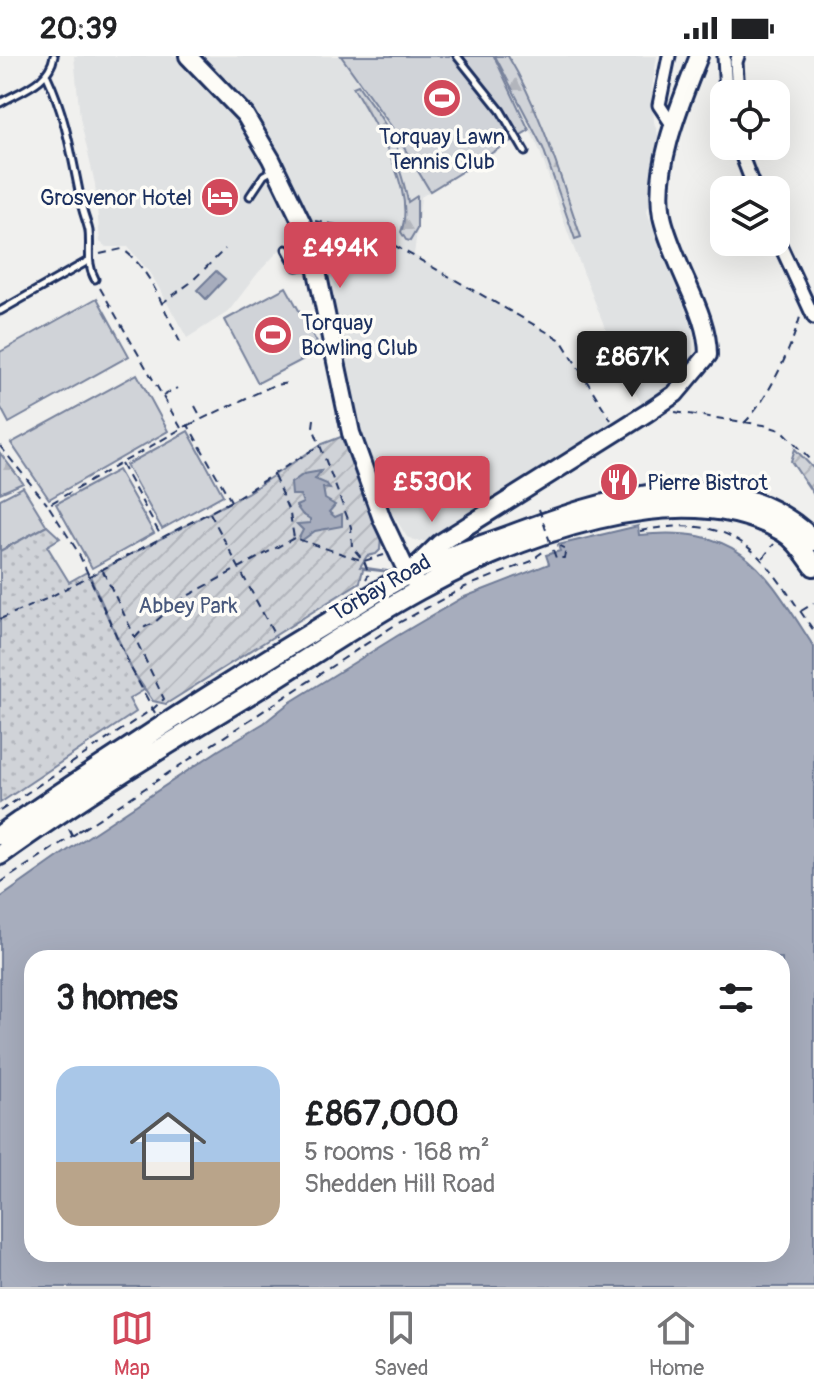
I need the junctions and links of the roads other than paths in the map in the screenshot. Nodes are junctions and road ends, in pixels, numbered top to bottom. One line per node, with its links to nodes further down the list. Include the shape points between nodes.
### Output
1 (54, 56): 8 (lane)
2 (188, 56): 14 (street, via 245,115)
3 (457, 56): 13 (lane, via 501,111)
4 (669, 56): 12 (street, via 659,105)
5 (699, 56): 12 (street)
6 (724, 56): 9 (street)
7 (738, 56): 10 (street)
8 (47, 76): 11 (lane); 18 (lane, via 68,134 89,231)
9 (725, 80)
10 (737, 80)
11 (0, 103)
12 (673, 126): 25 (street, via 661,188 662,215 704,326 708,355 675,394 440,543)
13 (525, 152)
14 (276, 168): 15 (lane, via 264,175); 19 (street)
15 (250, 196)
16 (286, 249): 19 (lane, via 296,267)
17 (785, 256): 22 (street)
18 (89, 261): 20 (lane); 21 (lane)
19 (315, 264): 25 (street, via 351,433)
20 (95, 279)
21 (0, 311)
22 (812, 313)
23 (814, 541): 25 (main road, Torbay Road, via 759,503 709,493 669,493 622,498 571,512)
24 (814, 566): 26 (main road, Torbay Road, via 783,532 726,510 582,522)
25 (408, 574): 26 (street); 27 (main road, Torbay Road, via 163,725)
26 (421, 589): 28 (main road, Torbay Road, via 175,738)
27 (0, 835)
28 (0, 855)

